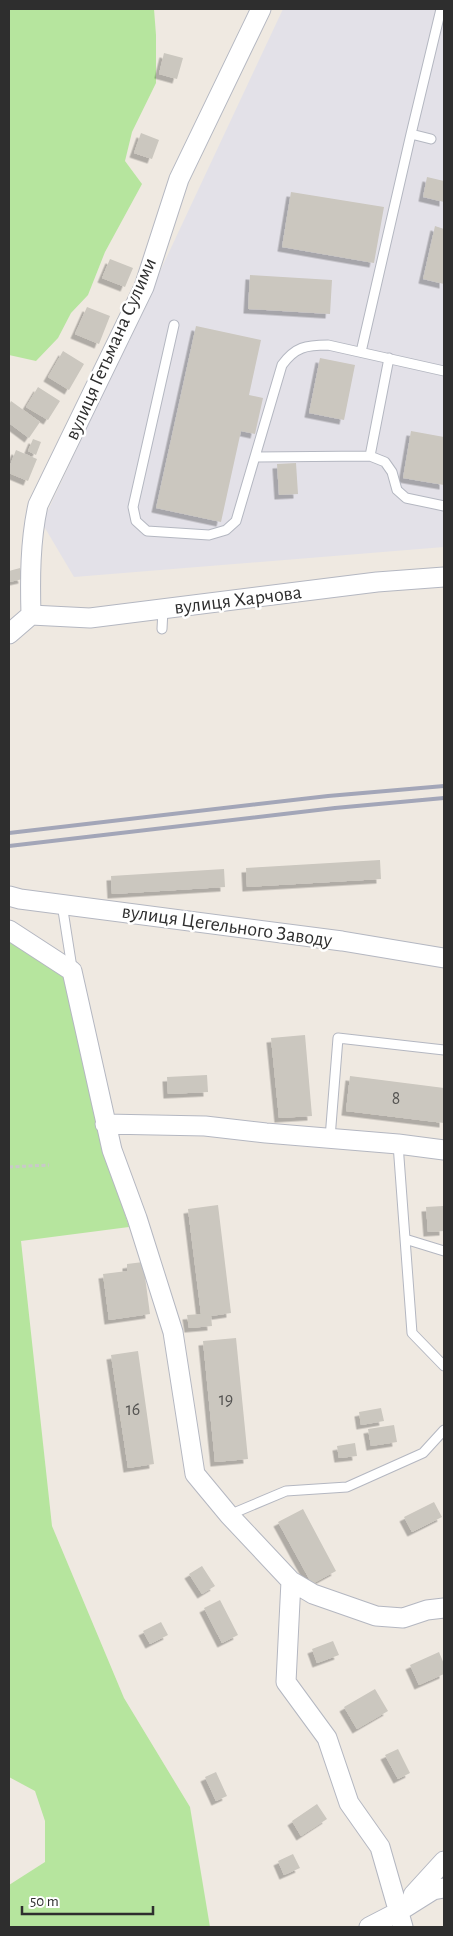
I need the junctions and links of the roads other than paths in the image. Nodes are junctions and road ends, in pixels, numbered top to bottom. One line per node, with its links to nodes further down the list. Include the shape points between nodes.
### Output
1 (261, 9): 14 (street, вулиця Гетьмана Сулими, via 179,179 144,287 38,505 30,588)
2 (441, 9): 3 (lane)
3 (411, 134): 4 (lane); 6 (lane)
4 (431, 139)
5 (174, 326): 10 (lane, via 133,507 136,521 147,530 209,535 226,530 236,521)
6 (361, 352): 7 (lane); 10 (lane, via 310,345 289,355 282,365)
7 (389, 358): 8 (lane); 9 (lane)
8 (444, 371)
9 (370, 456): 10 (lane); 11 (lane, via 385,462 397,490 406,498)
10 (256, 457)
11 (444, 506)
12 (444, 577): 13 (street, вулиця Харчова, via 377,582)
13 (163, 609): 14 (street, вулиця Харчова, via 90,618); 15 (lane)
14 (31, 615): 16 (street)
15 (162, 629)
16 (9, 634)
17 (9, 896): 18 (street, вулиця Цегельного Заводу)
18 (62, 904): 20 (street, вулиця Цегельного Заводу, via 342,941); 21 (lane)
19 (9, 930): 21 (street)
20 (444, 958)
21 (72, 971): 23 (street)
22 (444, 1050): 24 (lane, via 338,1038)
23 (105, 1124): 24 (street, via 205,1126); 31 (street, via 173,1332 195,1474)
24 (330, 1138): 25 (street)
25 (398, 1144): 26 (street); 27 (lane)
26 (444, 1150)
27 (405, 1239): 28 (lane); 29 (lane, via 412,1333)
28 (444, 1252)
29 (444, 1366)
30 (444, 1430): 31 (lane, via 423,1453 347,1487 286,1491)
31 (229, 1515): 32 (street)
32 (290, 1581): 33 (street, via 313,1594 376,1616 404,1618); 36 (street, via 286,1682 327,1738 349,1803 380,1847)
33 (444, 1608)
34 (444, 1861): 36 (street)
35 (444, 1888): 36 (street, via 433,1890)
36 (400, 1920): 37 (street)
37 (368, 1927)

